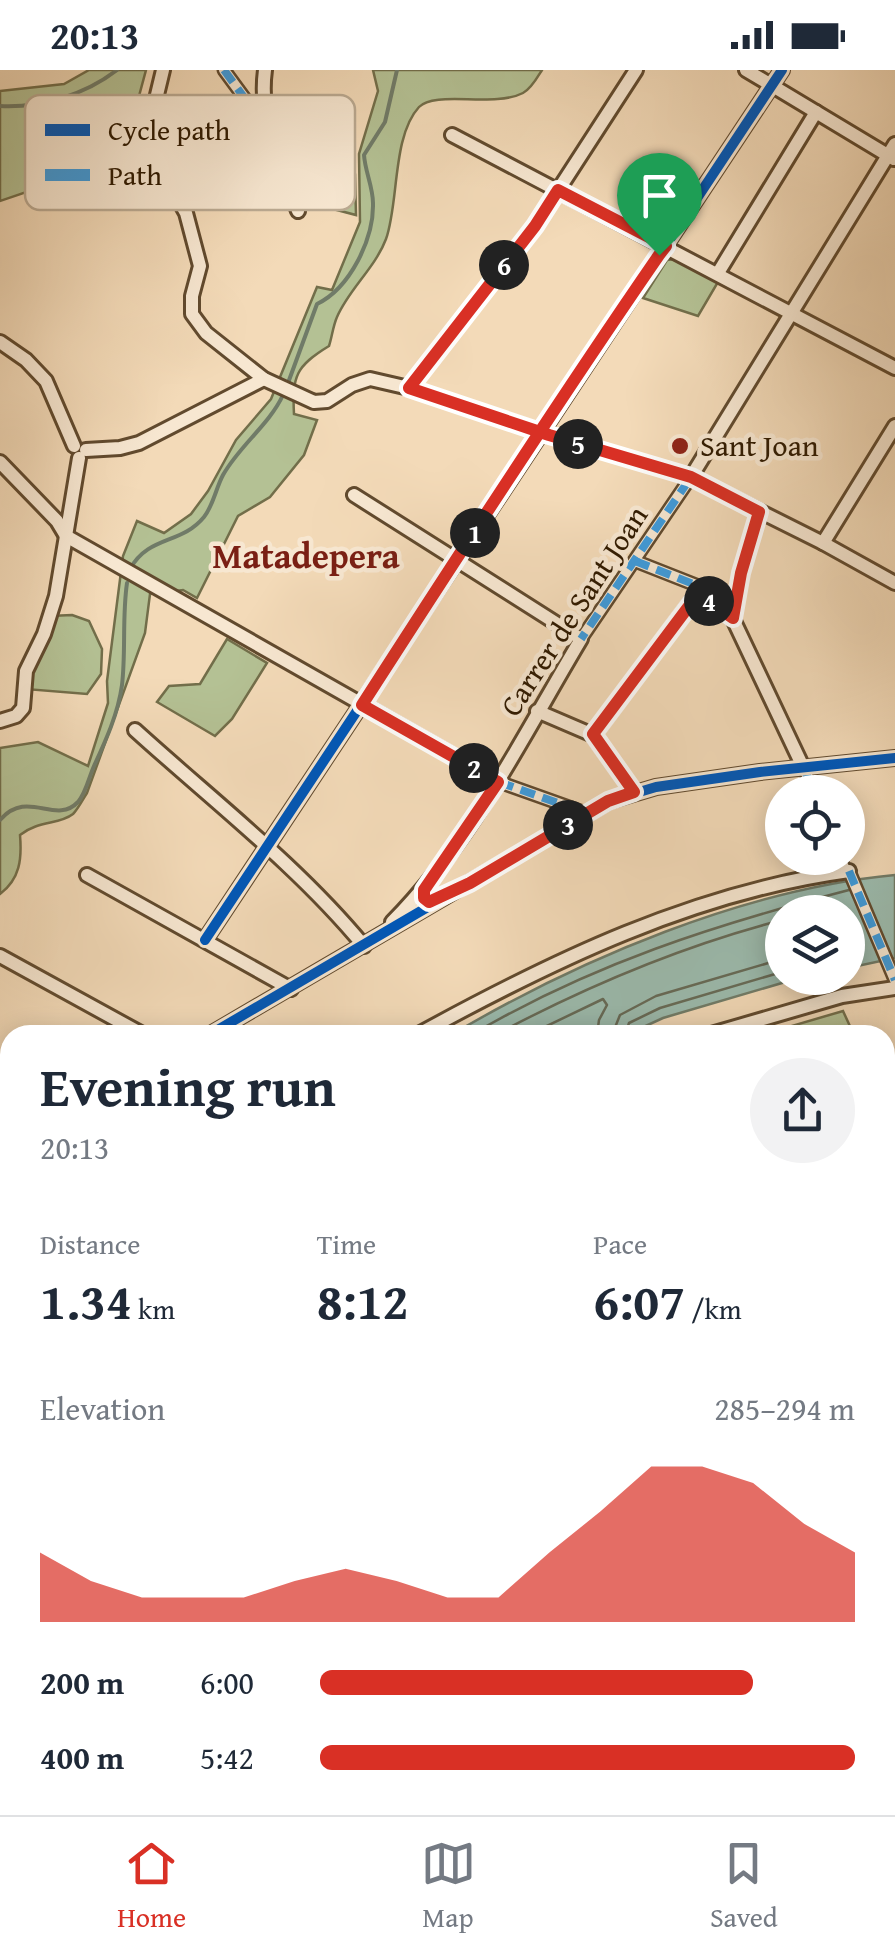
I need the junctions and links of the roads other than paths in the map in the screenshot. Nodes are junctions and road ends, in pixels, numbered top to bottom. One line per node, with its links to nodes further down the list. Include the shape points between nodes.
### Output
1 (163, 70): 8 (street)
2 (224, 70): 9 (street)
3 (265, 70): 10 (street)
4 (636, 70): 14 (street)
5 (746, 70): 7 (street)
6 (782, 70): 7 (street)
7 (772, 86): 11 (street); 16 (street)
8 (157, 95)
9 (242, 95)
10 (263, 95)
11 (816, 112): 13 (street); 17 (street)
12 (452, 135): 14 (street)
13 (893, 153): 18 (street, Carrer de Sant Joan)
14 (558, 190): 16 (street); 22 (street)
15 (184, 210): 21 (street, via 200,266 192,296 196,324)
16 (666, 246): 17 (street); 24 (street)
17 (718, 274): 18 (street)
18 (794, 312): 20 (street); 27 (street, Carrer de Sant Joan)
19 (0, 342): 25 (street, via 46,381)
20 (895, 368)
21 (264, 379): 22 (street, via 314,402 370,379); 25 (street, via 139,444)
22 (409, 388): 24 (street)
23 (895, 426): 31 (street)
24 (540, 432): 27 (street); 32 (street)
25 (80, 452): 30 (street)
26 (0, 462): 30 (street)
27 (691, 477): 29 (street); 33 (street, Carrer de Sant Joan)
28 (354, 494): 32 (street)
29 (759, 512): 31 (street); 36 (street)
30 (66, 536): 38 (street); 40 (street, via 50,616 26,672 23,708)
31 (823, 543): 34 (street)
32 (458, 559): 37 (street); 38 (street)
33 (635, 561): 35 (street); 37 (street, Carrer de Sant Joan)
34 (895, 583)
35 (700, 590): 36 (street); 42 (street)
36 (733, 618): 44 (street)
37 (580, 639): 39 (street, Carrer de Sant Joan)
38 (362, 705): 46 (street); 49 (street)
39 (538, 711): 42 (street); 46 (street, Carrer de Sant Joan)
40 (0, 721)
41 (135, 730): 49 (street)
42 (593, 734): 47 (street)
43 (895, 758): 44 (street)
44 (803, 767): 45 (street); 47 (street)
45 (807, 775)
46 (498, 782): 48 (street); 53 (street, Carrer de Sant Joan)
47 (634, 792): 48 (street)
48 (586, 813): 54 (street)
49 (267, 850): 55 (street); 56 (street)
50 (87, 874): 55 (street)
51 (833, 875): 63 (street, via 752,892 614,937)
52 (848, 875): 58 (street)
53 (424, 889): 54 (street, via 438,887); 56 (street, Carrer de Sant Joan)
54 (436, 901): 56 (street)
55 (205, 940): 59 (street)
56 (370, 942): 59 (street)
57 (0, 956): 61 (street)
58 (895, 980)
59 (291, 988): 62 (street)
60 (895, 988): 64 (street)
61 (126, 1025)
62 (226, 1025)
63 (435, 1025)
64 (742, 1025)

